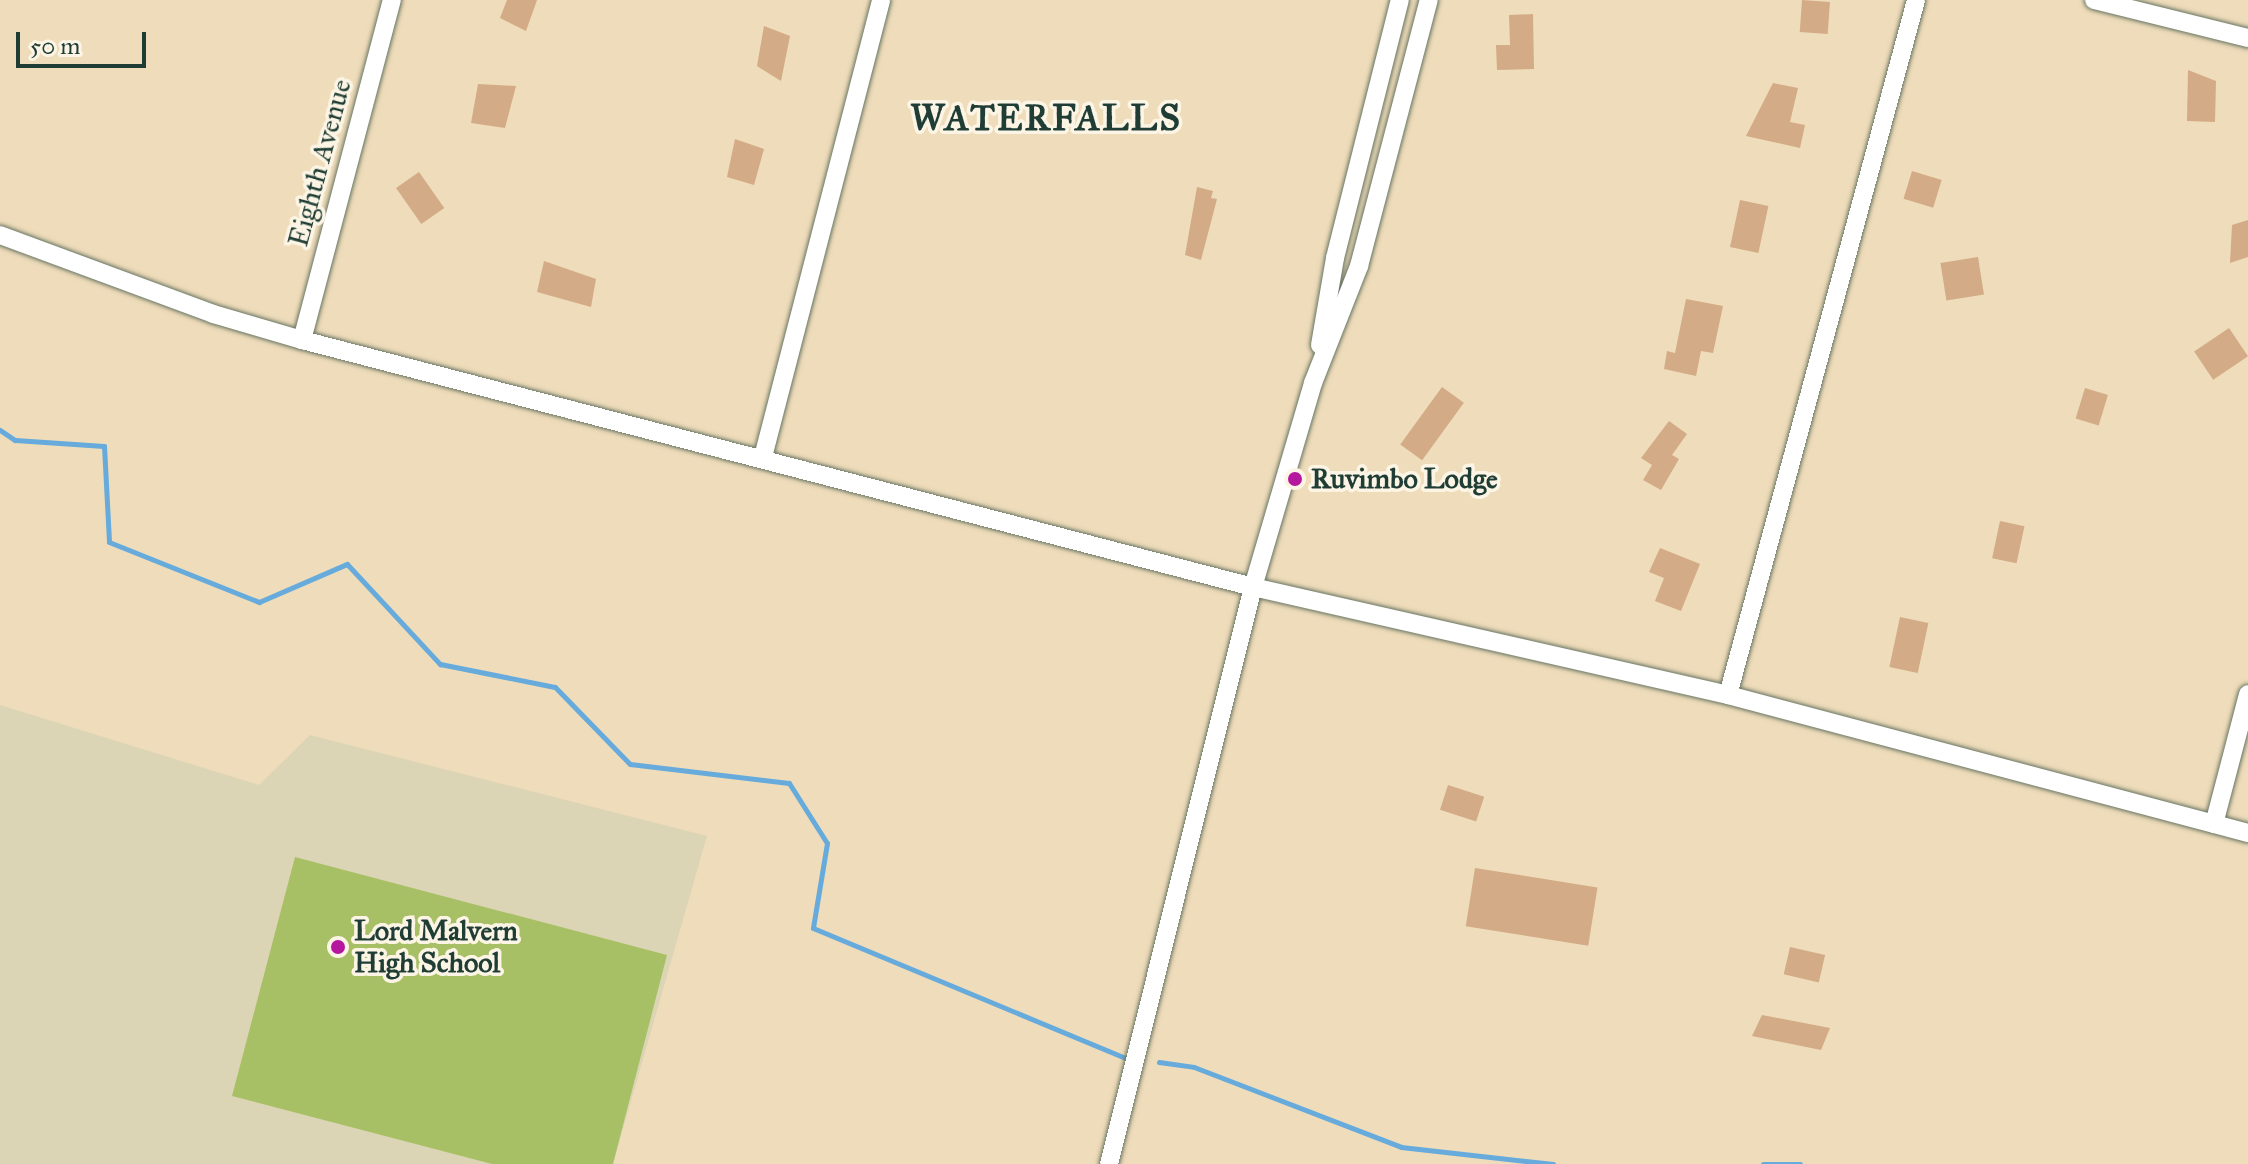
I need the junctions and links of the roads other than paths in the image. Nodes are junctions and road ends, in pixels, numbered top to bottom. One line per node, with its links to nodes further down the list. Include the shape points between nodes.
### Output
1 (392, 0): 9 (street, Eighth Avenue)
2 (881, 0): 11 (street)
3 (1400, 0): 10 (street, via 1335,258)
4 (1429, 0): 10 (street, via 1359,266)
5 (1916, 0): 14 (street)
6 (2094, 0): 7 (street)
7 (2248, 38)
8 (0, 235): 9 (street, via 213,314)
9 (302, 340): 11 (street)
10 (1313, 383): 12 (street)
11 (763, 457): 12 (street)
12 (1253, 587): 14 (street); 17 (street)
13 (2248, 694): 15 (street)
14 (1728, 695): 15 (street)
15 (2214, 824): 16 (street)
16 (2248, 833)
17 (1109, 1164)

